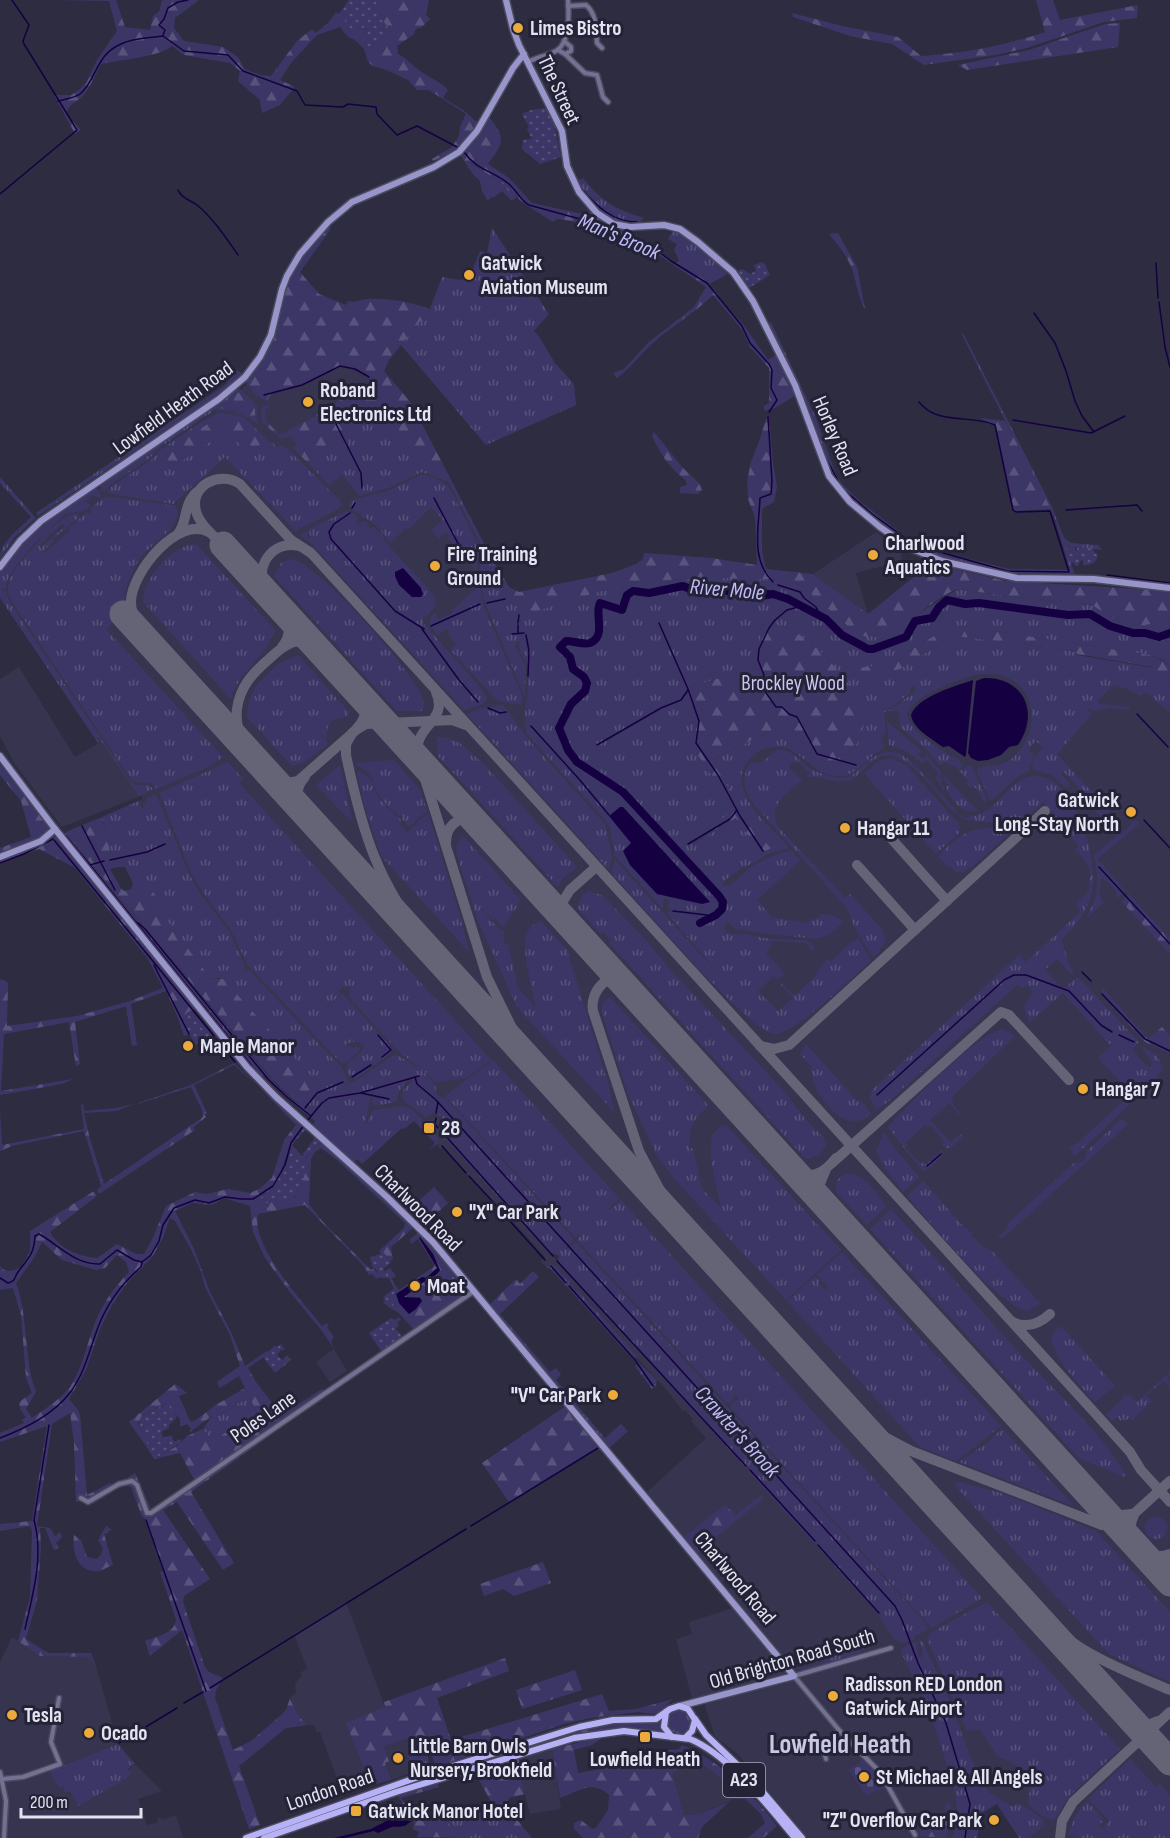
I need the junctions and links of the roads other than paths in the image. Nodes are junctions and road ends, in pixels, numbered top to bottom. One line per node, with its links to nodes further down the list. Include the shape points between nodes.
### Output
1 (506, 0): 7 (street, The Street)
2 (568, 0): 3 (street)
3 (568, 6): 4 (street); 5 (street, via 586,5 591,10 597,43)
4 (564, 41): 6 (street); 8 (street, via 572,50)
5 (602, 48)
6 (558, 50): 8 (street); 9 (street)
7 (524, 54): 9 (street, The Street); 12 (street, Lowfield Heath Road, via 477,131 459,152 434,167 349,203 318,233 287,276 268,343 238,384 47,516 23,537)
8 (565, 54): 10 (street, via 585,73 597,75)
9 (528, 62): 11 (street, The Street, via 561,129)
10 (608, 102)
11 (567, 162): 13 (street, Horley Road, via 579,192 603,218 623,226 677,228 731,271 768,328 832,481 850,502 898,541 929,557 1014,577 1094,579)
12 (0, 567)
13 (1170, 588)
14 (0, 756): 15 (street)
15 (55, 829): 16 (street, via 43,840); 17 (street, Charlwood Road, via 256,1077 418,1227)
16 (0, 857)
17 (474, 1292): 18 (street, Poles Lane, via 151,1514 132,1481 119,1484 89,1502); 20 (street, Charlwood Road)
18 (81, 1498)
19 (891, 1648): 20 (street, Old Brighton Road South)
20 (794, 1676): 22 (street, Old Brighton Road South); 26 (street)
21 (59, 1698): 33 (street, via 51,1742)
22 (702, 1701): 23 (street, Old Brighton Road South); 25 (street, Old Brighton Road South, via 695,1707)
23 (679, 1706): 24 (main road); 25 (main road, via 688,1709)
24 (666, 1712): 27 (main road, via 664,1727); 38 (main road, London Road, via 656,1719 601,1722 538,1738)
25 (694, 1718): 28 (main road, via 691,1733); 41 (main road, A23)
26 (844, 1736): 29 (street); 36 (street, via 882,1775)
27 (673, 1738): 28 (main road); 39 (main road, London Road, via 624,1731 582,1736 396,1792)
28 (681, 1739): 40 (main road, A23, via 697,1742 737,1773)
29 (824, 1749): 30 (street); 31 (street)
30 (817, 1751)
31 (826, 1759)
32 (66, 1761): 33 (street)
33 (60, 1764): 35 (street, via 23,1777)
34 (0, 1772): 35 (street)
35 (2, 1779): 37 (street, via 6,1801)
36 (915, 1835)
37 (4, 1838)
38 (246, 1838)
39 (264, 1838)
40 (795, 1838)
41 (802, 1838)

